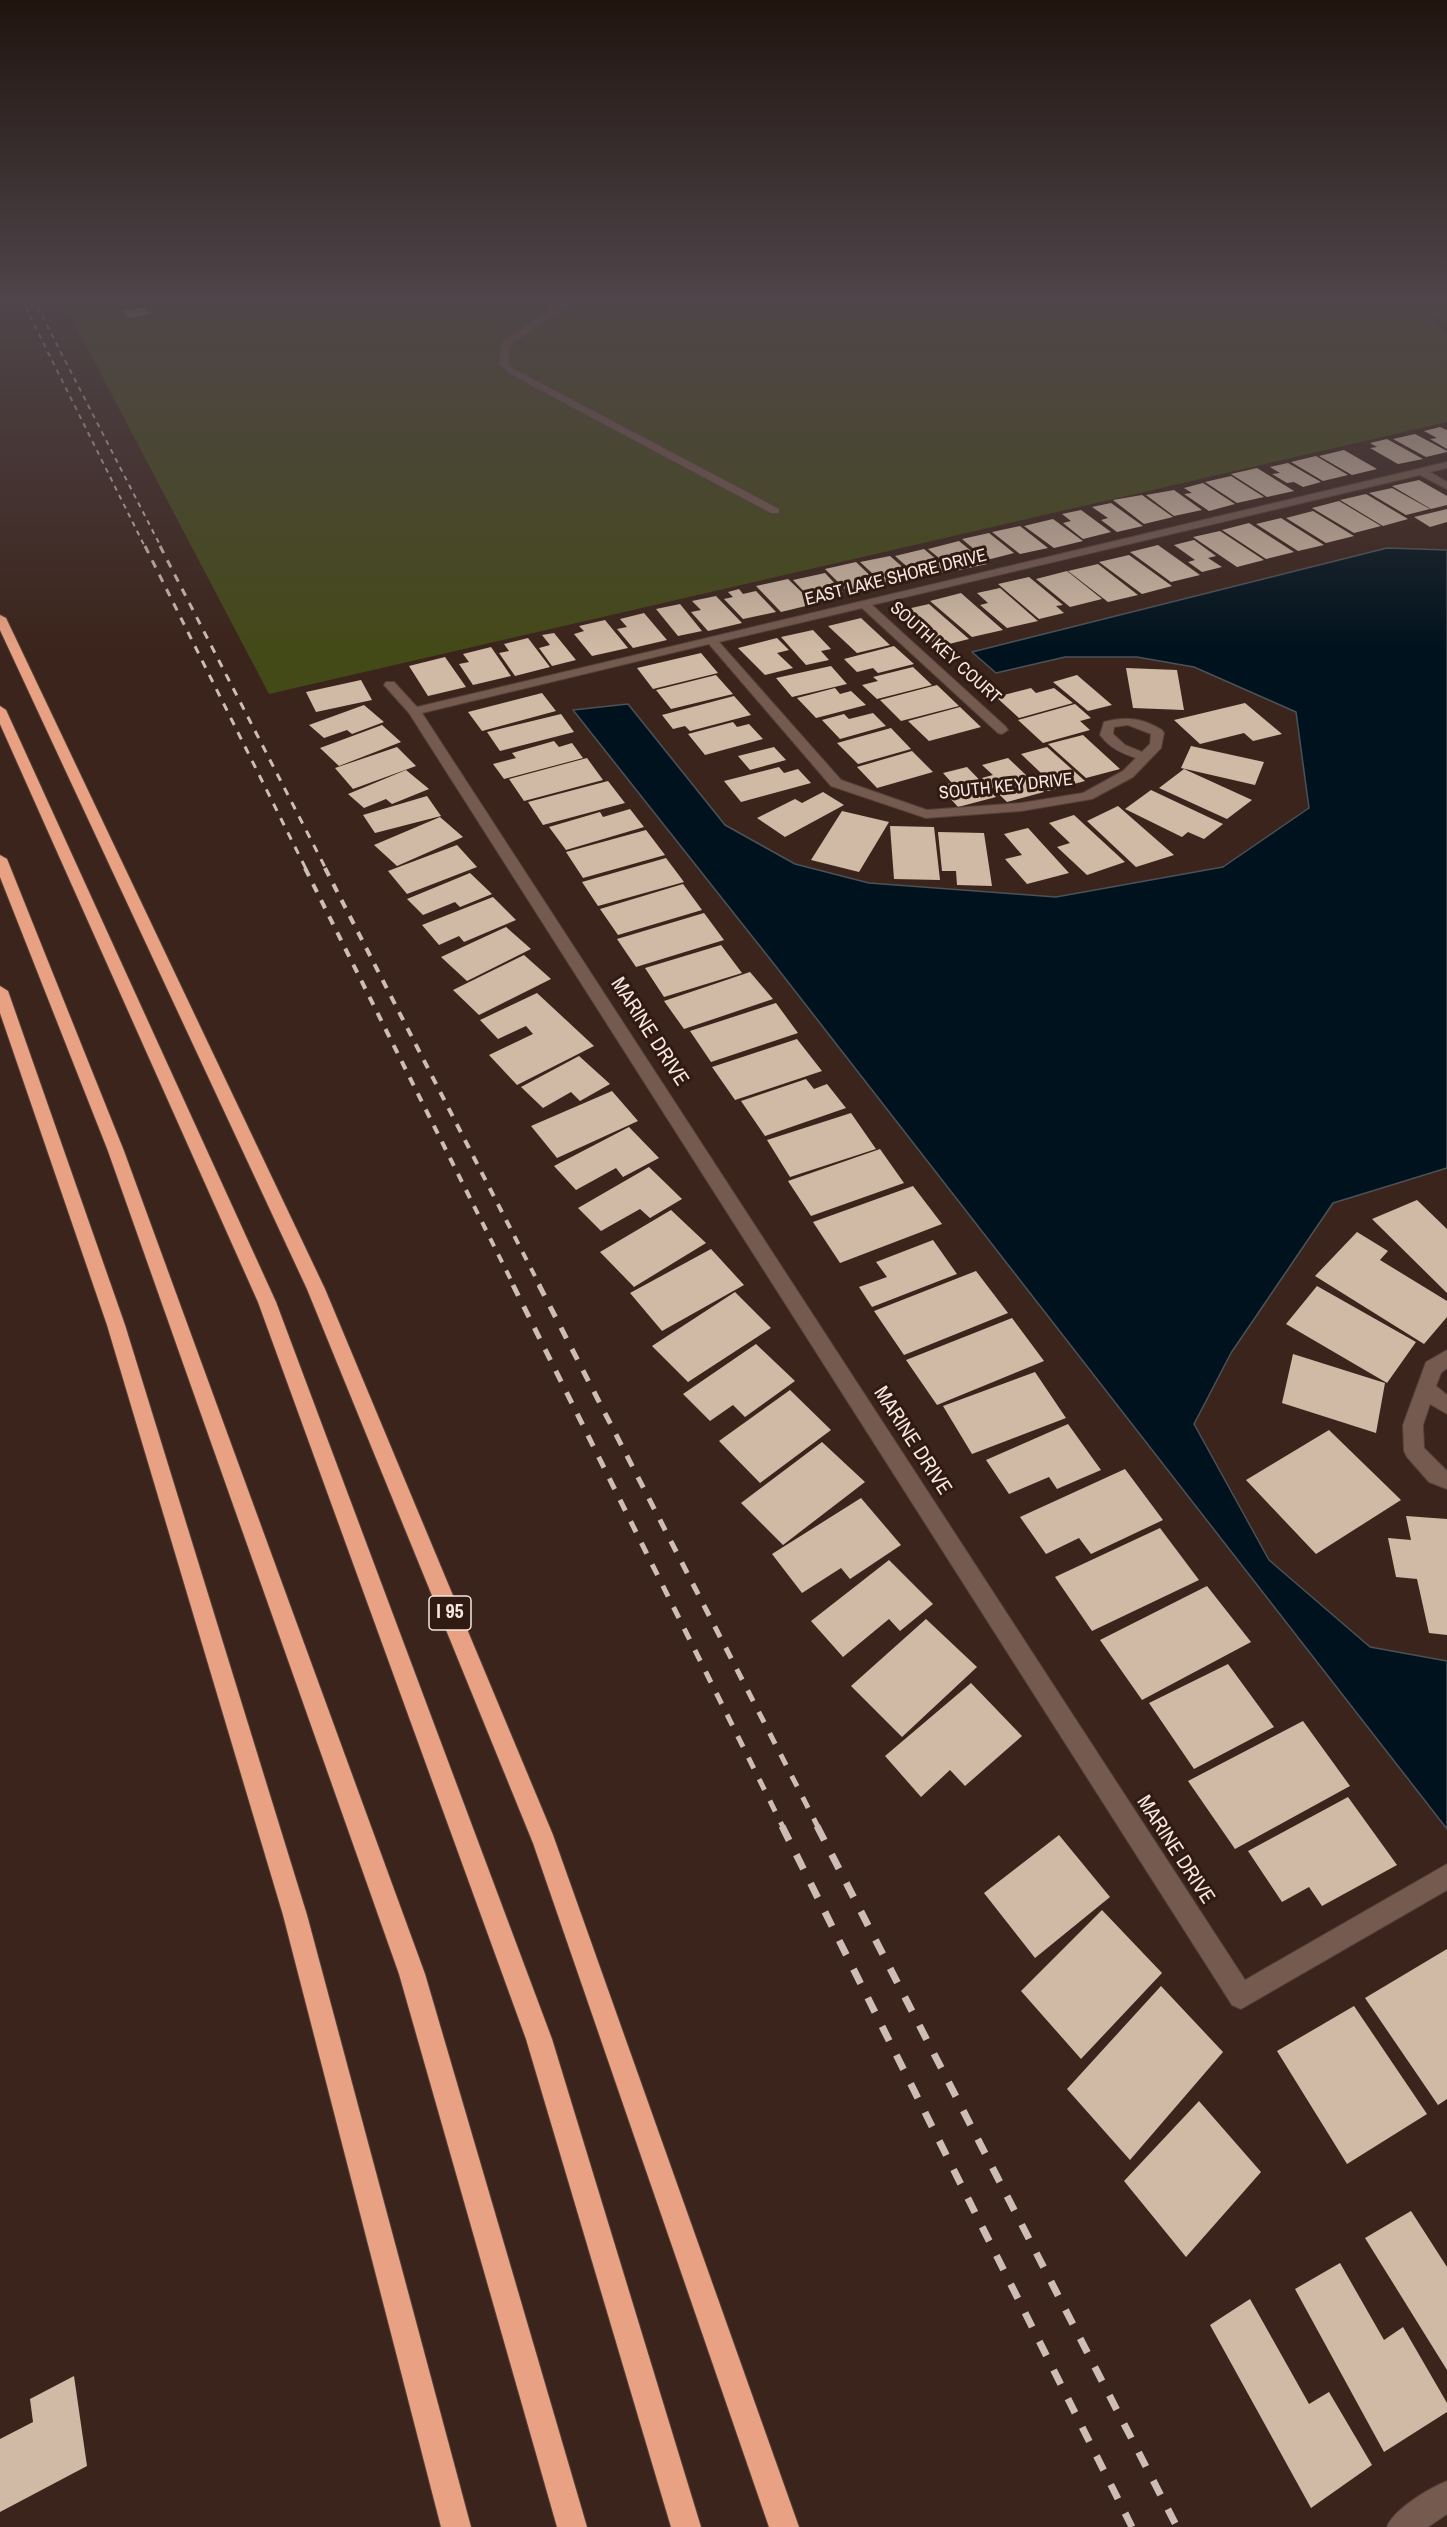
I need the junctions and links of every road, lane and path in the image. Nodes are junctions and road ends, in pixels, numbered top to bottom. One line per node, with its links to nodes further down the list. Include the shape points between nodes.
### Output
1 (596, 416): 5 (street)
2 (1447, 465): 3 (street, EAST LAKE SHORE DRIVE)
3 (1421, 471): 4 (street); 6 (street, EAST LAKE SHORE DRIVE)
4 (1447, 486)
5 (775, 511)
6 (864, 604): 8 (street, EAST LAKE SHORE DRIVE); 12 (street, SOUTH KEY COURT)
7 (0, 618): 25 (highway, I 95, via 316,1290 545,1843)
8 (712, 641): 11 (street, EAST LAKE SHORE DRIVE); 13 (street, SOUTH KEY DRIVE, via 836,783 926,813 1021,807 1087,796 1128,774)
9 (390, 684): 11 (street)
10 (0, 710): 24 (highway, via 267,1302 539,2039)
11 (414, 711): 20 (street, MARINE DRIVE, via 1241,1996)
12 (1002, 730)
13 (1145, 757)
14 (0, 859): 23 (highway, via 116,1151 412,1974)
15 (0, 991): 22 (highway, via 116,1325 295,1915)
16 (1447, 1358): 17 (street, via 1433,1368)
17 (1425, 1389): 18 (street); 19 (street, via 1413,1425 1414,1451 1436,1476)
18 (1447, 1406)
19 (1447, 1480)
20 (1447, 1876)
21 (1447, 2496): 26 (street)
22 (456, 2527)
23 (573, 2527)
24 (686, 2527)
25 (784, 2527)
26 (1402, 2527)

